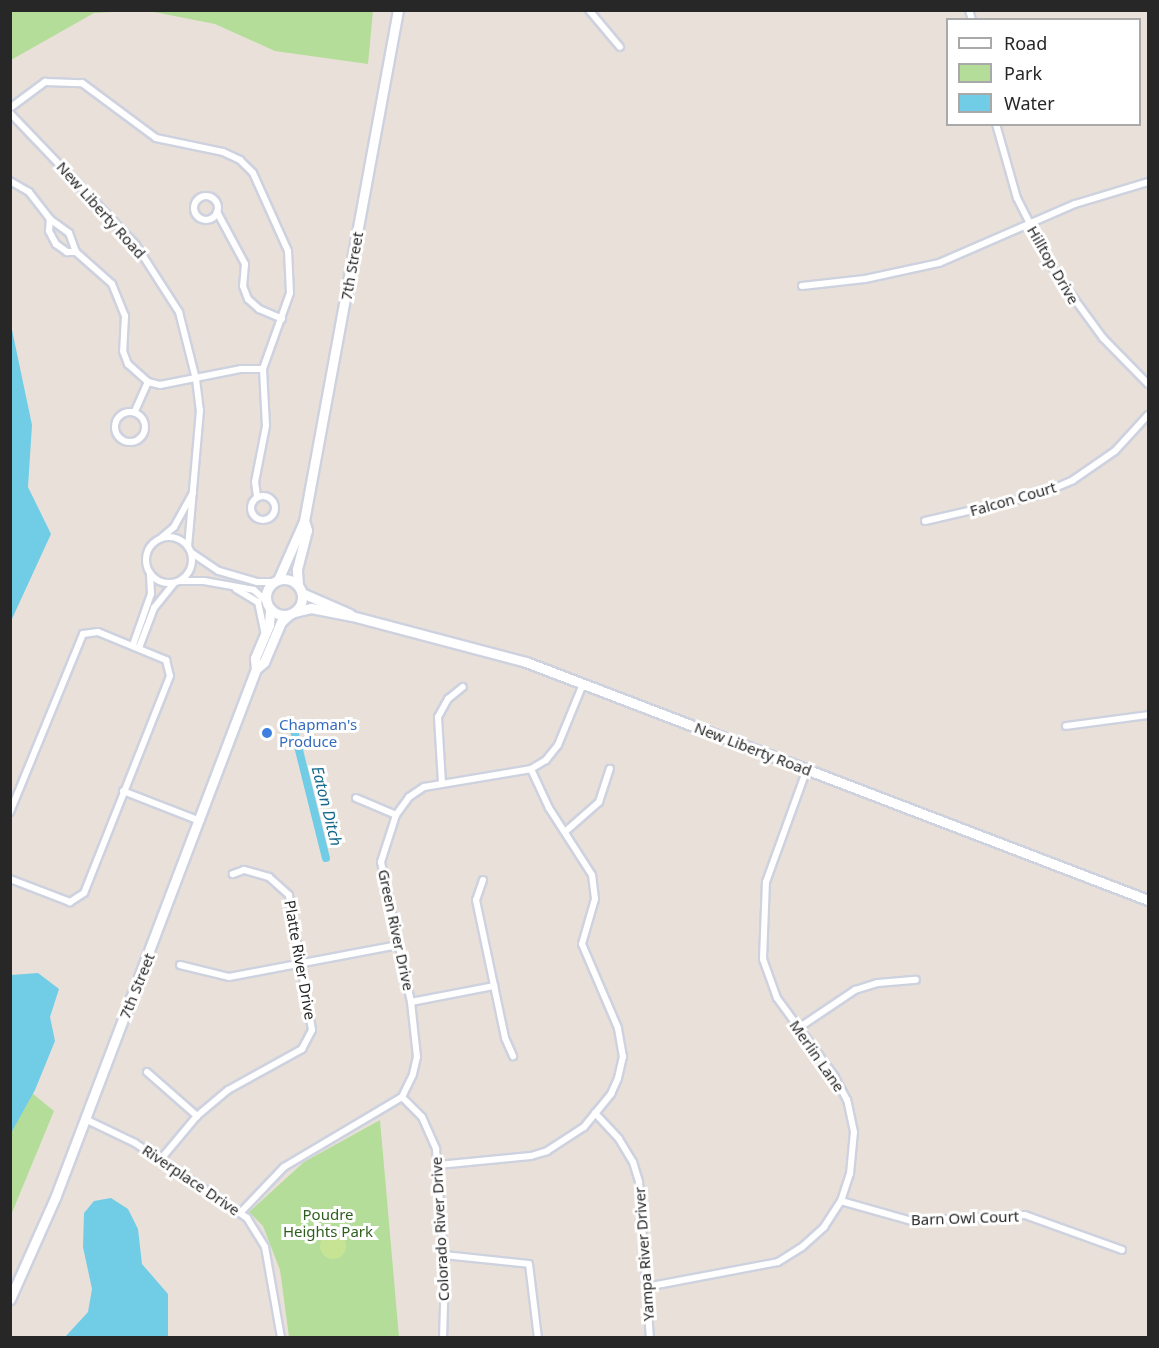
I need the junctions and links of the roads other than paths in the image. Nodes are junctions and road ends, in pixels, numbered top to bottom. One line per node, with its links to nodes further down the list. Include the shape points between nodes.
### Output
1 (398, 10): 22 (street, 7th Street)
2 (589, 10): 3 (street)
3 (620, 47)
4 (10, 110): 13 (street, via 45,81 82,83 156,138 223,152 240,160 253,173 288,251 290,293); 15 (street, New Liberty Road, via 136,245 179,312)
5 (997, 126): 10 (street, Hilltop Drive, via 1015,192)
6 (10, 181): 9 (street, via 29,192)
7 (1149, 182): 10 (street, via 1096,196)
8 (218, 212): 13 (street, via 245,264 243,286 248,299 259,309)
9 (50, 219): 11 (street, via 69,234); 11 (street, via 49,231 56,244 67,252)
10 (1030, 225): 12 (street, via 926,267); 17 (street, Hilltop Drive, via 1080,312)
11 (76, 252): 16 (street, via 112,284 125,316 123,351 128,364)
12 (802, 286)
13 (282, 319): 14 (street)
14 (263, 369): 15 (street, via 241,369); 21 (street, via 266,426 255,482)
15 (196, 379): 16 (street, via 160,385); 20 (street, New Liberty Road, via 200,439)
16 (148, 382): 18 (street)
17 (1149, 384)
18 (135, 411): 18 (street, via 123,414 115,430 127,444 137,441 144,425)
19 (1149, 415): 23 (street, Falcon Court, via 1115,451 1073,480 1038,495)
20 (193, 493): 24 (street, New Liberty Road, via 174,527); 25 (street, New Liberty Road)
21 (257, 497): 21 (street, via 251,503 251,512 257,519 269,519 274,513 273,501 267,496)
22 (304, 521): 27 (street, 7th Street); 30 (street, 7th Street, via 307,530 297,570)
23 (925, 521)
24 (160, 539): 25 (street, via 176,538); 26 (street, via 148,550)
25 (190, 550): 27 (street, via 219,571 257,582); 28 (street, via 189,573)
26 (150, 572): 28 (street, via 158,580); 35 (street, via 152,594)
27 (276, 581): 30 (street, via 291,580); 31 (street, via 266,592)
28 (176, 582): 29 (street, via 204,581); 35 (street, via 154,609)
29 (233, 588): 31 (street, via 254,591); 34 (street, via 258,602)
30 (300, 589): 32 (street, via 302,602); 33 (street, New Liberty Road)
31 (268, 605): 32 (street, via 277,614); 34 (street, 7th Street)
32 (292, 613): 33 (street, New Liberty Road, via 311,608); 36 (street, 7th Street, via 281,622 264,662)
33 (352, 616): 37 (street, New Liberty Road, via 526,662)
34 (265, 634): 36 (street, 7th Street, via 255,658)
35 (136, 647): 45 (street, via 166,660 171,670); 47 (street, via 98,632 90,631 78,639)
36 (256, 669): 49 (street, 7th Street)
37 (583, 684): 41 (street, via 558,745 546,760); 42 (street, New Liberty Road)
38 (463, 687): 44 (street, via 448,699 438,717)
39 (1149, 716): 40 (street)
40 (1066, 726)
41 (531, 769): 44 (street, Green River Drive); 50 (street, via 549,808)
42 (807, 769): 54 (street, New Liberty Road); 61 (street, Merlin Lane, via 766,882 762,923 763,959 777,998)
43 (610, 770): 50 (street, via 598,802)
44 (442, 783): 48 (street, Green River Drive, via 424,787 409,797)
45 (123, 791): 49 (street); 52 (street, via 80,898 63,901)
46 (356, 798): 48 (street)
47 (10, 812)
48 (396, 815): 55 (street, Green River Drive, via 381,862)
49 (200, 821): 67 (street, 7th Street)
50 (566, 831): 65 (street, via 592,875 594,899 583,950 618,1028 623,1057 611,1094)
51 (233, 874): 56 (street, Platte River Drive, via 244,870 280,883 289,895)
52 (10, 879)
53 (483, 880): 59 (street, via 476,900)
54 (1149, 900)
55 (398, 945): 56 (street); 60 (street, Green River Drive)
56 (301, 963): 57 (street, via 229,977); 66 (street, Platte River Drive, via 312,1030 302,1049 228,1090)
57 (180, 965)
58 (916, 980): 61 (street, via 855,990)
59 (494, 986): 60 (street); 62 (street, via 504,1038)
60 (411, 1002): 64 (street, Green River Drive, via 417,1057)
61 (797, 1029): 70 (street, Merlin Lane, via 835,1077 851,1114 853,1158)
62 (513, 1056)
63 (147, 1072): 66 (street)
64 (402, 1097): 69 (street, Colorado River Drive, via 432,1134); 71 (street, via 284,1167)
65 (595, 1113): 69 (street, via 567,1140 531,1156); 74 (street, Yampa River Driver, via 619,1139 639,1182)
66 (197, 1116): 68 (street, Platte River Drive)
67 (85, 1119): 68 (street, Riverplace Drive); 75 (street, 7th Street, via 32,1255)
68 (160, 1159): 71 (street, Riverplace Drive)
69 (438, 1165): 73 (street, Colorado River Drive)
70 (841, 1201): 72 (street, Barn Owl Court, via 878,1214 921,1222 1025,1215); 74 (street, Merlin Lane, via 817,1234 778,1262)
71 (241, 1212): 76 (street, Riverplace Drive, via 260,1234 265,1247)
72 (1122, 1250)
73 (444, 1255): 77 (street, Colorado River Drive); 78 (street, via 529,1264)
74 (646, 1287): 79 (street, Yampa River Driver)
75 (10, 1299)
76 (281, 1338)
77 (443, 1338)
78 (538, 1338)
79 (650, 1338)

